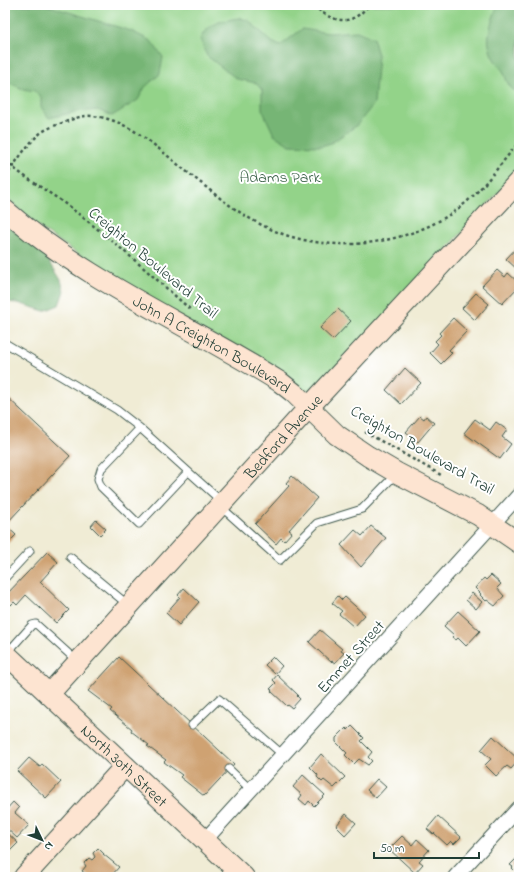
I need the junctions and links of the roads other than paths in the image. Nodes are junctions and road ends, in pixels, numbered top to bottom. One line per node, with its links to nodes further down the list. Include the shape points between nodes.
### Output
1 (519, 181): 4 (street, Bedford Avenue)
2 (5, 210): 4 (street, John A Creighton Boulevard, via 66,257 117,290 268,374)
3 (5, 343): 5 (lane, via 117,410)
4 (309, 407): 7 (street, John A Creighton Boulevard, via 337,435); 9 (street, Bedford Avenue)
5 (140, 428): 6 (lane); 6 (lane, via 101,469 98,479 101,487 139,524)
6 (188, 472): 9 (lane)
7 (397, 473): 9 (lane, via 362,509 317,523 280,560); 10 (street, John A Creighton Boulevard)
8 (519, 495): 10 (street, Emmet Street)
9 (221, 504): 15 (street, Bedford Avenue)
10 (492, 524): 11 (street, John A Creighton Boulevard); 20 (street, Emmet Street)
11 (519, 543)
12 (30, 551): 14 (lane)
13 (70, 557): 15 (lane)
14 (5, 578)
15 (129, 606): 17 (street, Bedford Avenue)
16 (5, 654): 17 (lane, via 32,625 36,624); 18 (street, North 30th Street)
17 (78, 662): 18 (street, Bedford Avenue)
18 (49, 694): 21 (street, North 30th Street)
19 (192, 725): 20 (lane, via 219,699)
20 (283, 755): 23 (street, Emmet Street)
21 (125, 766): 25 (street, North 30th Street); 26 (street)
22 (229, 769): 23 (lane)
23 (251, 790): 25 (street, Emmet Street)
24 (519, 808): 28 (street)
25 (205, 840): 27 (street, North 30th Street)
26 (24, 877)
27 (244, 877)
28 (456, 877)

